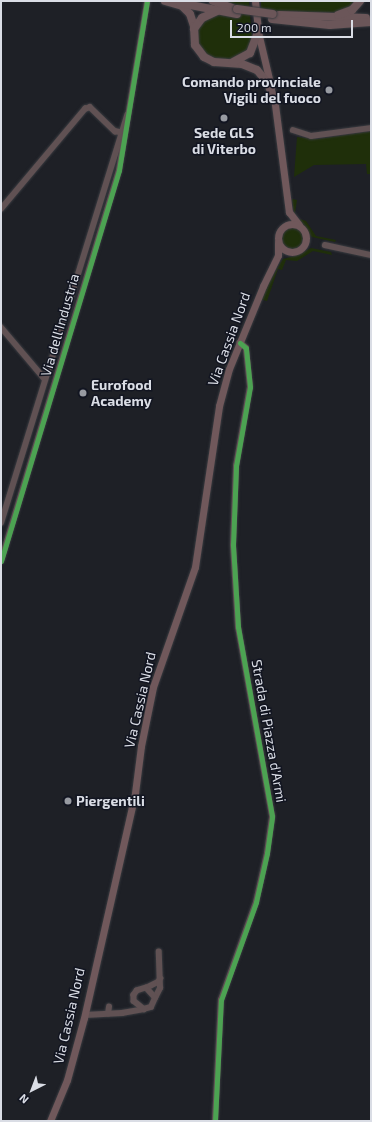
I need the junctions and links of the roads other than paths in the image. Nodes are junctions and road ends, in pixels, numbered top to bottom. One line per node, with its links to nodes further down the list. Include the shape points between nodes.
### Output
1 (165, 1): 17 (highway, via 185,9 192,18)
2 (169, 1): 9 (highway)
3 (194, 1): 8 (highway)
4 (213, 1): 8 (highway)
5 (255, 1): 16 (main road)
6 (360, 1): 11 (highway, via 345,14)
7 (147, 2): 22 (street, Via dell'Industria)
8 (236, 10): 9 (highway); 10 (highway, bridge)
9 (222, 12): 17 (highway, via 204,16)
10 (272, 17): 11 (highway); 14 (highway)
11 (306, 17): 12 (highway)
12 (371, 17)
13 (371, 22): 14 (highway)
14 (330, 25): 15 (highway)
15 (371, 26)
16 (258, 29): 18 (highway, via 250,53); 19 (main road)
17 (194, 30): 18 (highway, via 195,45 204,57 214,62)
18 (233, 62): 19 (highway, via 250,66 260,73)
19 (276, 102): 24 (main road)
20 (371, 128): 21 (street, via 311,136)
21 (293, 130)
22 (124, 133): 23 (street, via 114,131 90,107 85,108); 34 (street, Via dell'Industria); 36 (street, Via dell'Industria, via 101,233)
23 (1, 209)
24 (289, 212): 25 (main road); 26 (main road)
25 (299, 225): 26 (main road, via 290,224); 29 (main road, via 306,233 306,242 301,250)
26 (282, 228): 27 (main road, via 278,233)
27 (278, 242): 29 (main road, via 284,250); 31 (main road, Via Cassia Nord, via 278,255)
28 (325, 245): 30 (street)
29 (292, 252): 31 (main road, Via Cassia Nord)
30 (371, 255)
31 (274, 266): 33 (main road, Via Cassia Nord)
32 (1, 327): 34 (street)
33 (240, 343): 44 (main road, Via Cassia Nord, via 229,369 219,406 195,567 153,687 135,793); 46 (street, Strada di Piazza d'Armi, via 246,348 250,387 236,466 232,545 238,627 272,816 256,902 222,1000)
34 (45, 379): 35 (street, Via dell'Industria)
35 (1, 523)
36 (1, 561)
37 (159, 952): 38 (street)
38 (160, 978): 39 (street, via 158,982); 40 (street, via 160,988)
39 (146, 988): 40 (street); 42 (street, via 134,995 134,1001)
40 (154, 998): 42 (street, via 151,1006)
41 (110, 1007): 43 (street)
42 (144, 1009): 43 (street)
43 (108, 1014): 44 (street)
44 (84, 1015): 45 (main road, Via Cassia Nord, via 67,1080)
45 (50, 1121)
46 (215, 1121)

